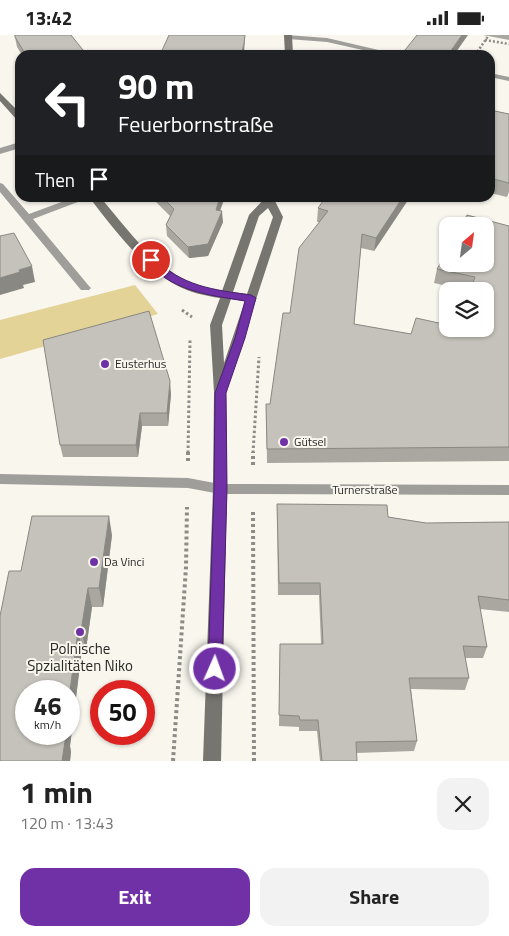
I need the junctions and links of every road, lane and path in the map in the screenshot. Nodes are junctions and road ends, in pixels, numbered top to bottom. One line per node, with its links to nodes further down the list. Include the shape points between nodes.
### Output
1 (488, 35): 3 (path)
2 (288, 36): 5 (main road); 6 (street, via 328,40)
3 (485, 40): 4 (path); 7 (path)
4 (509, 44)
5 (289, 50)
6 (373, 50)
7 (478, 50)
8 (495, 76): 9 (street)
9 (509, 79)
10 (0, 96): 11 (main road)
11 (15, 112)
12 (15, 146): 13 (street)
13 (0, 151)
14 (0, 186): 19 (street)
15 (72, 202): 19 (street)
16 (99, 202): 21 (main road, via 162,272 202,291)
17 (268, 202): 21 (main road, via 254,215)
18 (272, 202): 22 (main road, via 278,217)
19 (27, 218): 20 (street)
20 (85, 288)
21 (225, 295): 22 (main road); 25 (main road, via 216,325)
22 (251, 298): 25 (main road)
23 (190, 332): 28 (path)
24 (259, 353): 26 (path)
25 (220, 393): 29 (main road)
26 (253, 470)
27 (0, 479): 28 (street, Turnerstraße)
28 (188, 483): 29 (street, Turnerstraße); 32 (path, via 186,567)
29 (220, 489): 30 (street, Turnerstraße); 33 (main road)
30 (509, 490)
31 (253, 517): 34 (path)
32 (173, 761)
33 (212, 761)
34 (254, 761)

